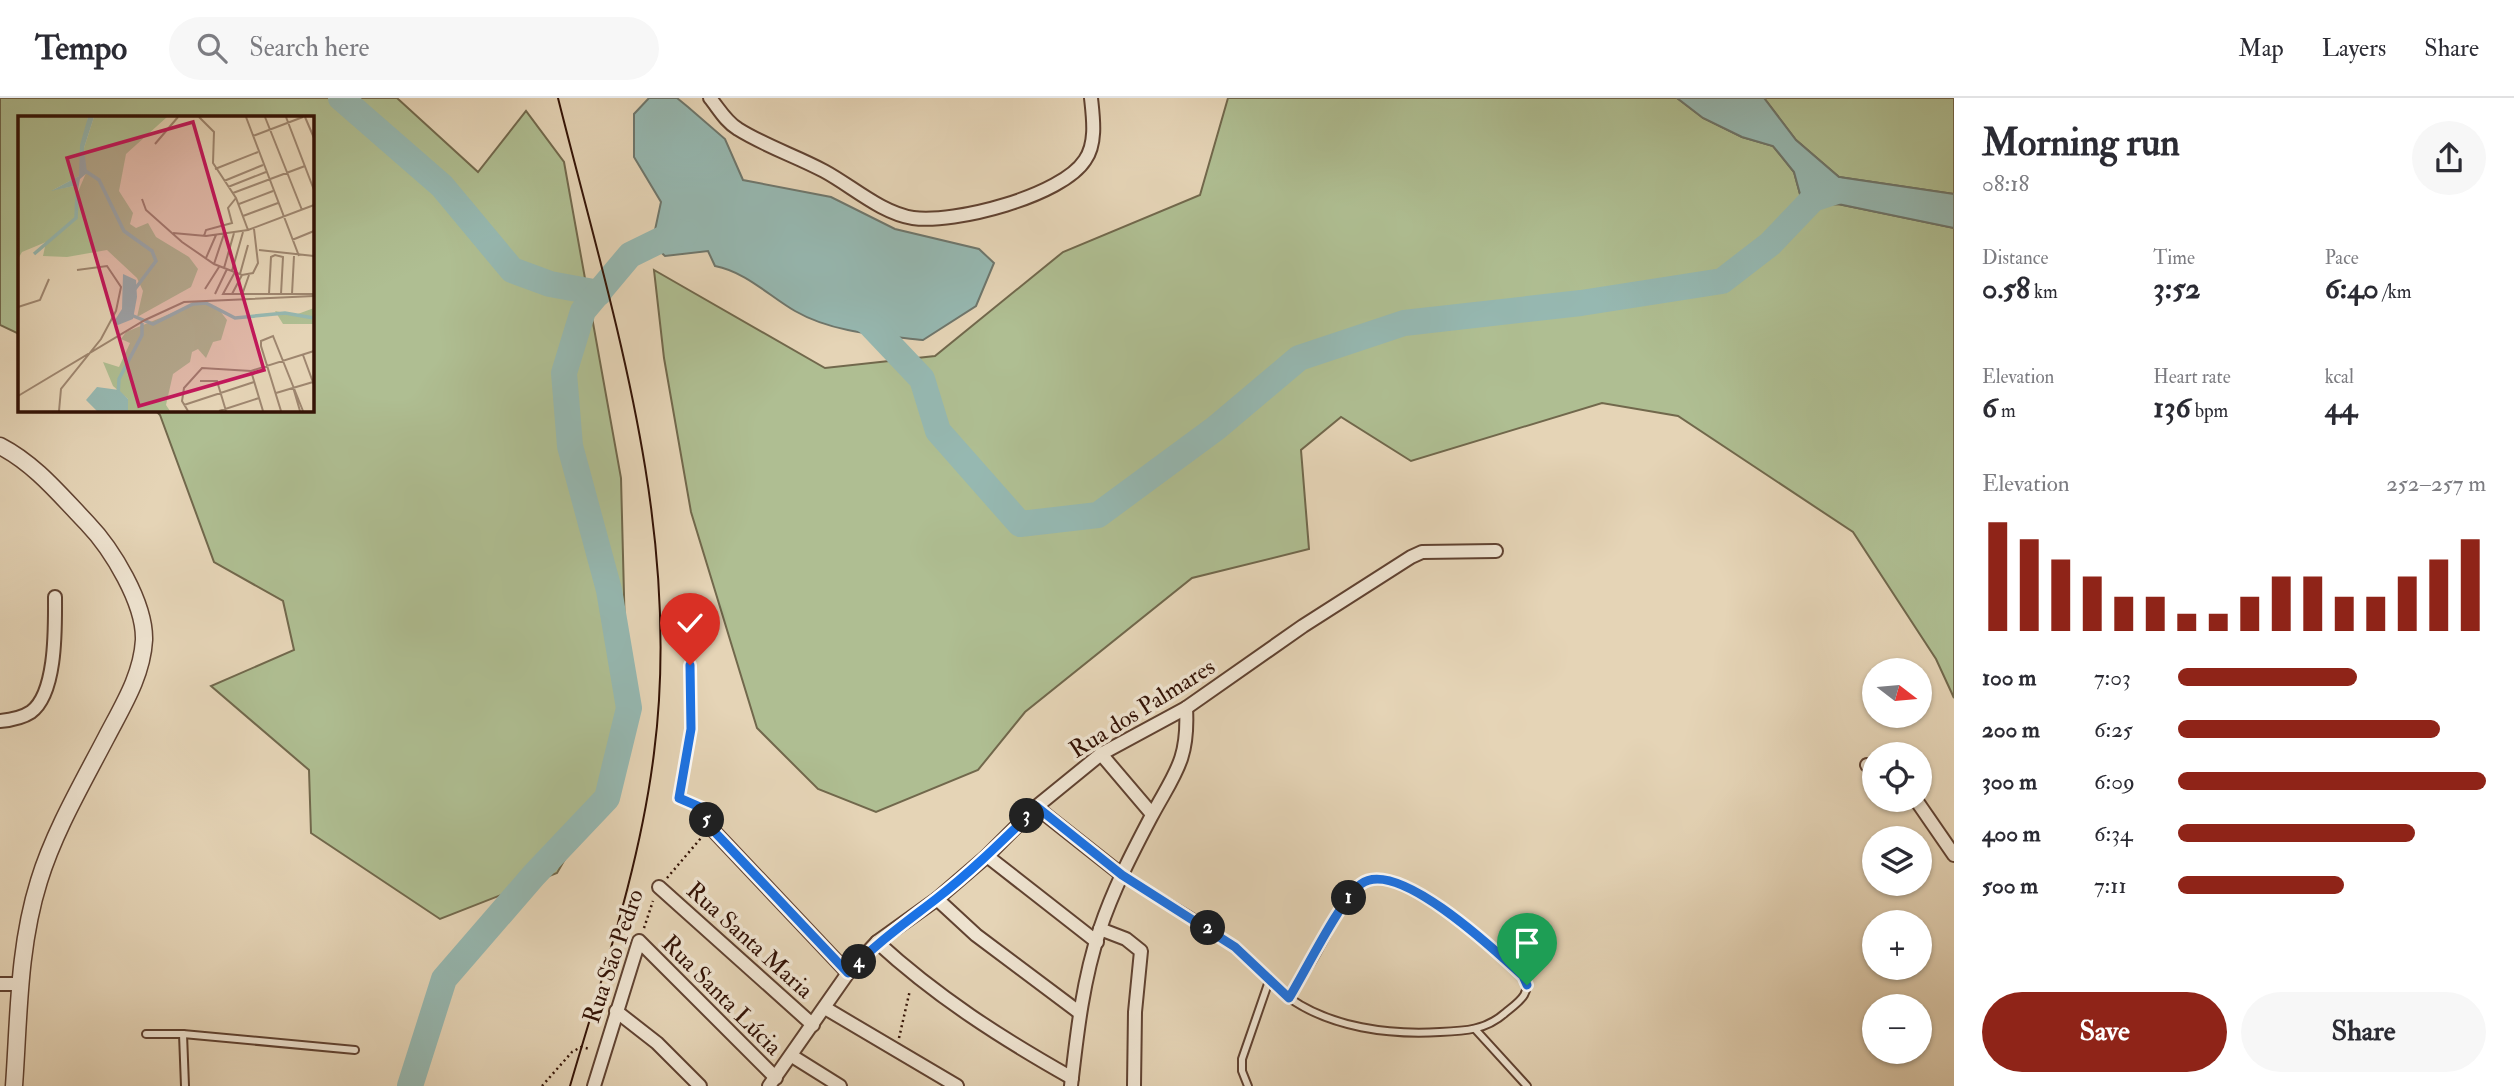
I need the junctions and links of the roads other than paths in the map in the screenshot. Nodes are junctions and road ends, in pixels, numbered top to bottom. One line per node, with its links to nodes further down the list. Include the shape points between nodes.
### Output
1 (710, 98): 2 (street, via 737,129 827,172 900,215 927,218 960,215 1034,195 1075,172 1091,146)
2 (1091, 98)
3 (0, 446): 25 (street, via 34,468 97,533 120,568 140,613 144,637 132,688 39,880)
4 (1496, 551): 6 (street, Rua dos Palmares, via 1422,552 1411,557)
5 (55, 597): 7 (street, via 55,644 41,697 33,711)
6 (1186, 708): 8 (street, Rua dos Palmares); 11 (street, via 1187,730 1178,773)
7 (0, 721)
8 (1101, 754): 9 (street, Rua dos Palmares); 11 (street)
9 (1037, 807): 14 (street, Rua dos Palmares); 15 (street)
10 (1924, 812): 13 (street)
11 (1152, 814): 15 (street)
12 (710, 827): 22 (street)
13 (1954, 855)
14 (987, 856): 17 (street, Rua dos Palmares); 20 (street)
15 (1122, 875): 18 (street); 23 (lane, via 1235,947)
16 (659, 887): 30 (street, Rua Santa Maria)
17 (937, 899): 21 (street, Rua dos Palmares); 29 (street, via 976,935)
18 (1100, 929): 20 (street); 44 (street, via 1141,951)
19 (639, 941): 28 (street, Rua São Pedro); 36 (street, Rua Santa Lúcia)
20 (1097, 942): 29 (street)
21 (877, 943): 22 (street, Rua dos Palmares); 37 (street, via 997,1036)
22 (848, 973): 27 (street, Rua dos Palmares)
23 (1269, 981): 26 (lane); 45 (lane, via 1242,1059)
24 (0, 984): 25 (street)
25 (19, 984): 39 (street)
26 (1289, 998): 31 (lane, via 1329,1017 1391,1033); 31 (lane, via 1346,902 1364,882 1376,879 1418,894 1461,919 1523,976 1527,985 1524,996 1490,1025)
27 (825, 1008): 30 (street, Rua dos Palmares); 43 (street, Rua Santa Maria)
28 (616, 1010): 38 (street, Rua São Pedro, via 600,1057); 41 (street)
29 (1080, 1013): 37 (street)
30 (813, 1025): 35 (street, Rua dos Palmares)
31 (1475, 1029): 46 (lane)
32 (146, 1034): 33 (lane)
33 (183, 1034): 34 (lane); 40 (lane)
34 (355, 1050)
35 (792, 1056): 36 (street, Rua dos Palmares); 42 (street)
36 (773, 1082)
37 (1071, 1082)
38 (598, 1083)
39 (14, 1086)
40 (185, 1086)
41 (700, 1086)
42 (839, 1086)
43 (957, 1086)
44 (1134, 1086)
45 (1248, 1086)
46 (1527, 1086)

